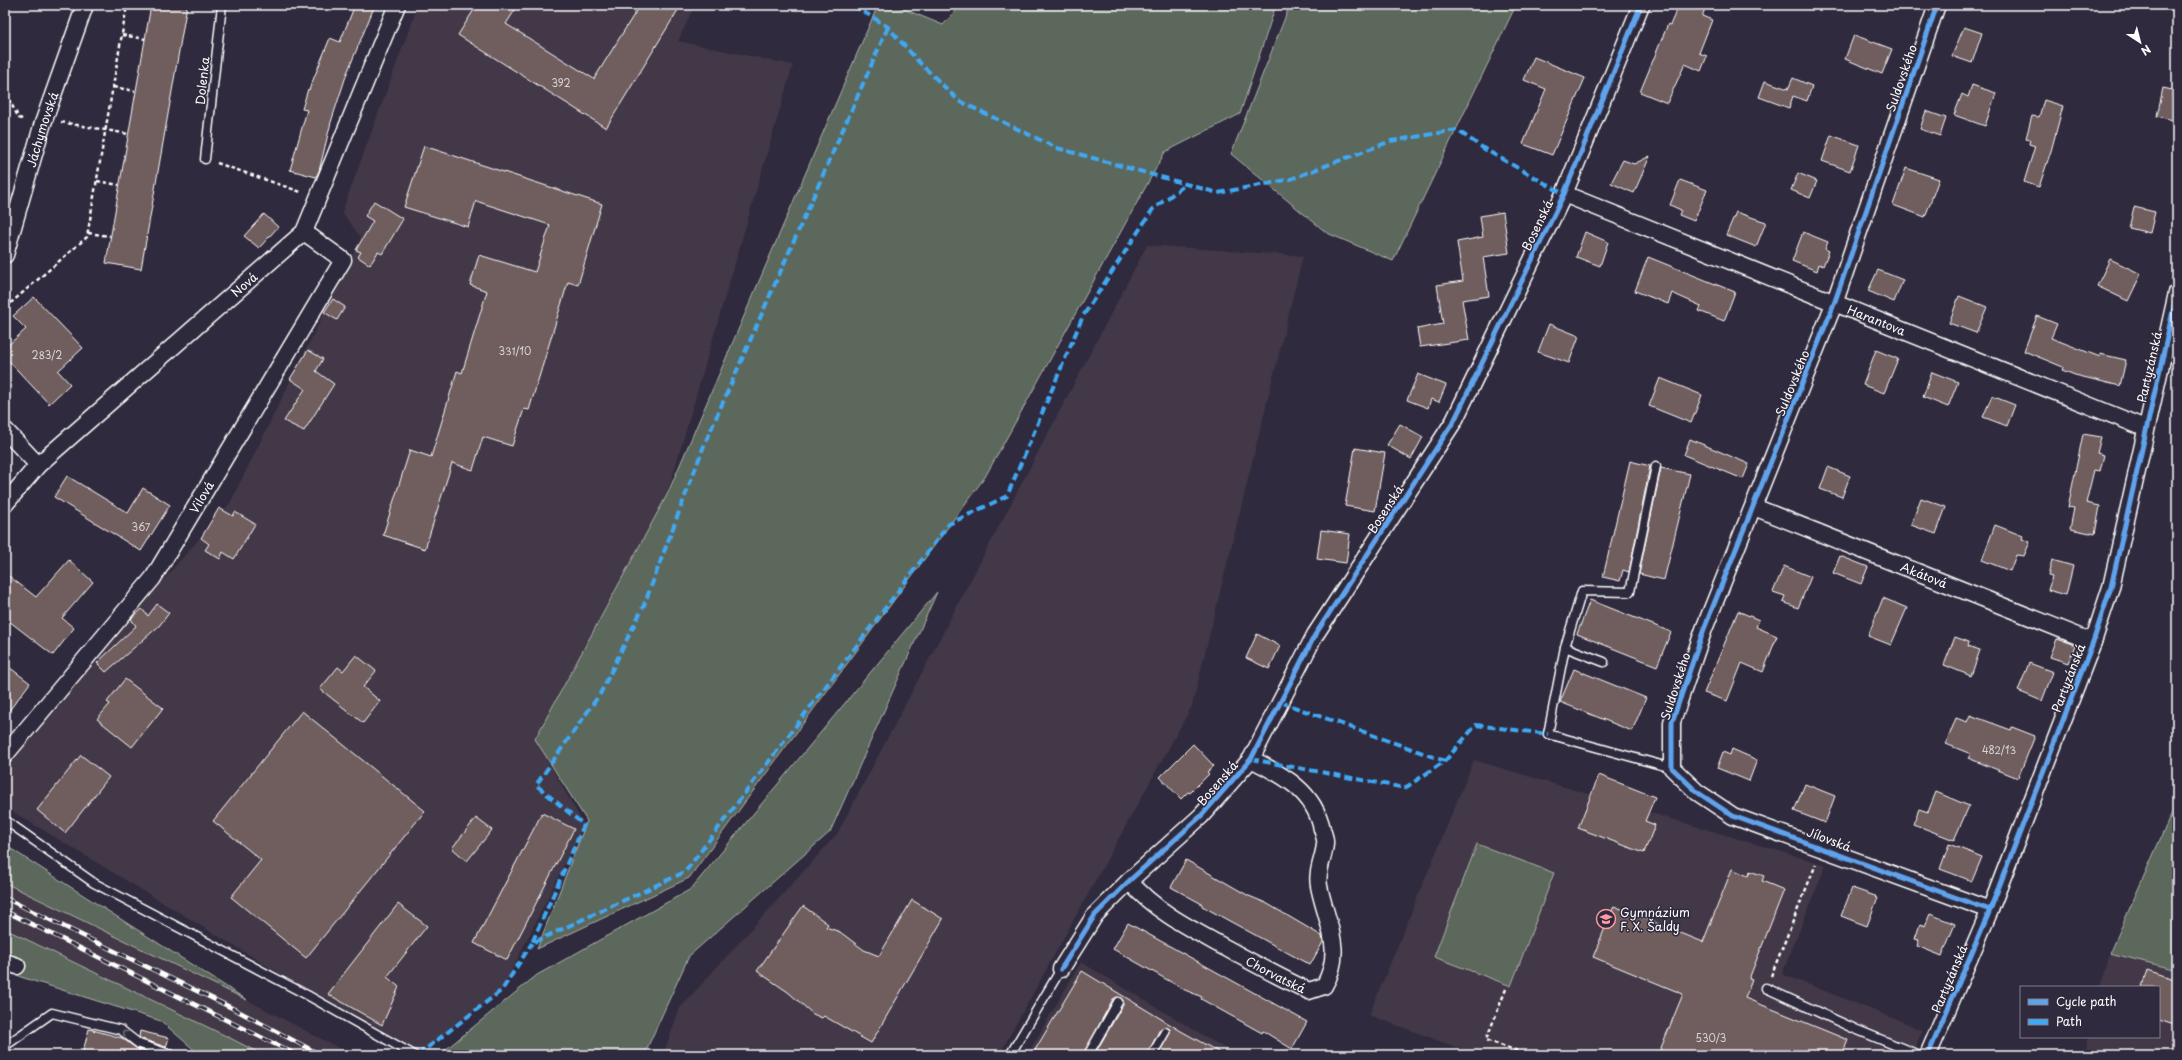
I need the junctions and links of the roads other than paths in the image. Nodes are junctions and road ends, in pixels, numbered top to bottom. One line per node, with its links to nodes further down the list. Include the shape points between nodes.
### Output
1 (85, 5): 9 (street, Jáchymovská, via 45,119)
2 (222, 5): 6 (lane, Dolenka)
3 (397, 5): 8 (street, Nová)
4 (1641, 5): 7 (street, Bosenská)
5 (1937, 5): 11 (street, Suldovského)
6 (205, 159)
7 (1564, 194): 11 (street, Harantova); 22 (street, Bosenská, via 1454,421 1315,635)
8 (304, 232): 14 (street, Nová); 21 (street, Vilová, via 343,260 153,578)
9 (5, 255)
10 (2177, 293): 12 (street, Partyzánská)
11 (1834, 304): 12 (street, Harantova); 17 (street, Suldovského)
12 (2145, 428): 18 (street, Partyzánská, via 2111,587)
13 (5, 430): 14 (street)
14 (38, 465): 16 (street, Nová)
15 (1656, 466): 19 (lane, via 1630,592 1582,591)
16 (5, 504)
17 (1754, 507): 18 (street, Akátová); 23 (street, Suldovského, via 1704,629 1672,722)
18 (2093, 642): 26 (street, Partyzánská)
19 (1565, 647): 20 (lane); 23 (lane, via 1548,734)
20 (1604, 662)
21 (5, 755)
22 (1251, 759): 25 (street, Bosenská, via 1201,816); 25 (street, Chorvatská, via 1303,790 1321,822 1325,843 1318,885 1333,932 1332,972 1324,986 1309,991 1284,980 1173,919 1143,898)
23 (1672, 768): 26 (street, Jílovská, via 1697,792 1733,816)
24 (5, 820): 33 (lane, via 94,883 307,994)
25 (1129, 881): 27 (street, Bosenská, via 1094,915)
26 (1990, 910): 38 (street, Partyzánská)
27 (1061, 969): 34 (lane, Bosenská)
28 (1766, 988): 37 (lane)
29 (1118, 1002): 35 (lane)
30 (1165, 1032): 36 (lane)
31 (5, 1046): 32 (lane, one-way to 31, via 139,1044 121,1030 52,1013)
32 (172, 1055)
33 (414, 1055)
34 (1010, 1055)
35 (1088, 1055)
36 (1152, 1055)
37 (1919, 1055)
38 (1928, 1055)

